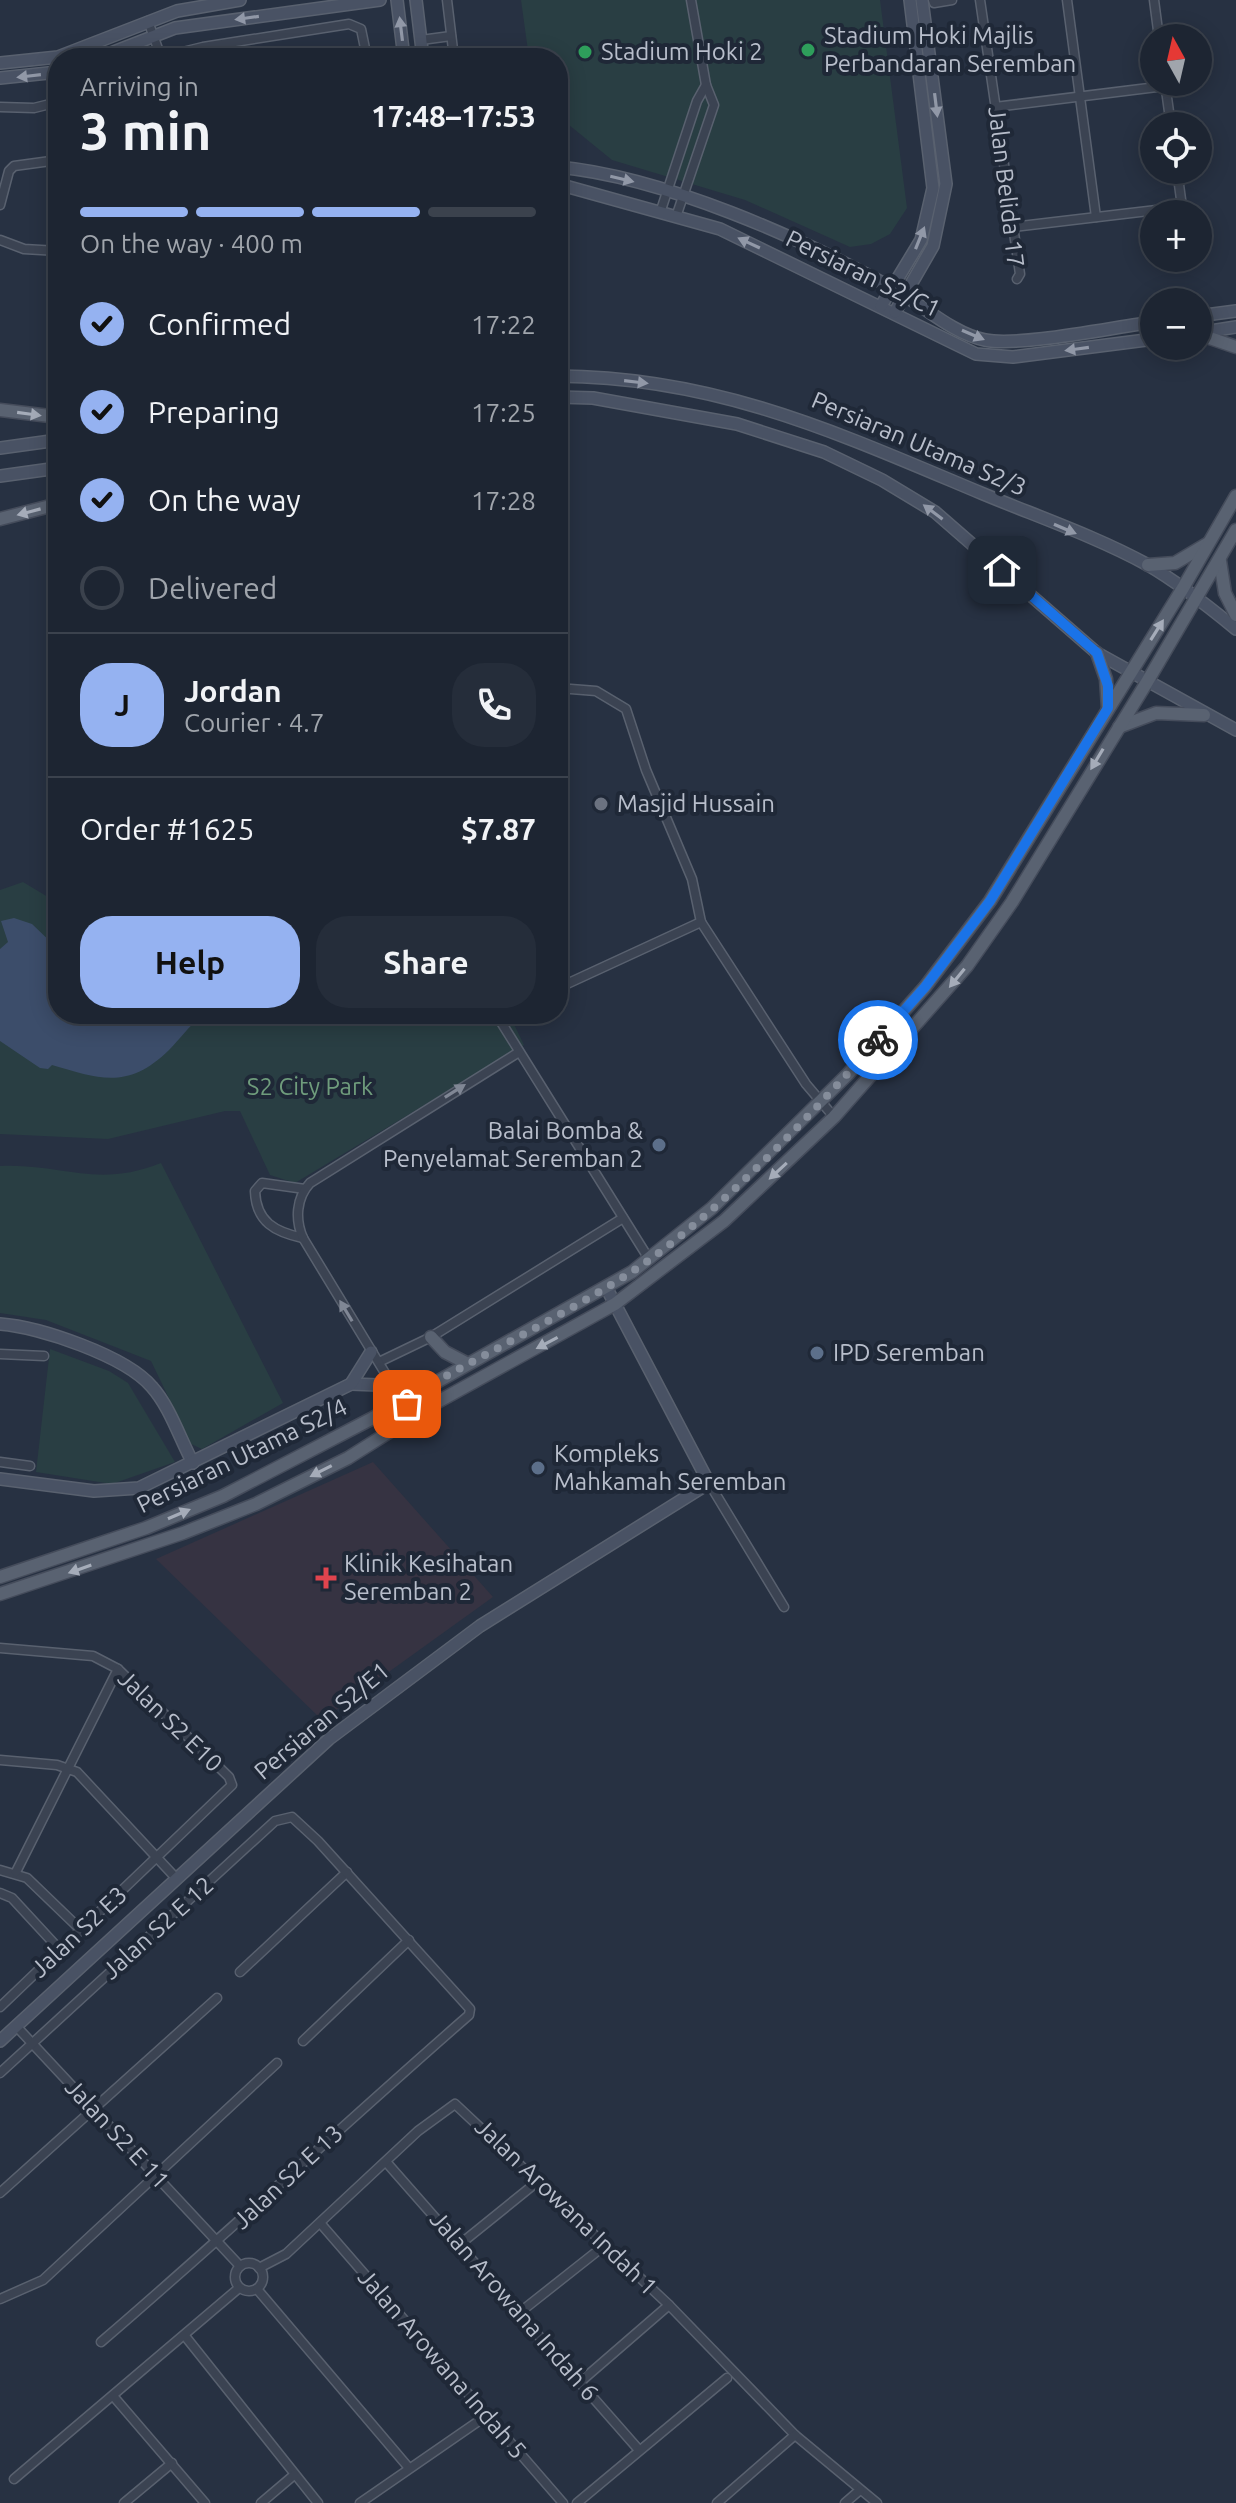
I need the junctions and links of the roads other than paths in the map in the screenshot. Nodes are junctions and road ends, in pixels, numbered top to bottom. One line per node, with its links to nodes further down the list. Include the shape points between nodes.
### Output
1 (240, 0): 13 (main road)
2 (380, 0): 15 (main road, one-way to 15)
3 (397, 0): 25 (main road, one-way to 3)
4 (416, 0): 18 (main road)
5 (447, 0): 16 (street)
6 (691, 0): 32 (street)
7 (910, 0): 54 (main road, one-way to 7, via 921,240 933,188)
8 (952, 0): 12 (street)
9 (980, 0): 37 (street, Jalan Belida 17)
10 (1067, 0): 34 (street)
11 (1154, 0): 14 (street)
12 (930, 1): 55 (main road, one-way to 55, via 946,184 933,246)
13 (148, 21): 15 (street); 17 (main road)
14 (1157, 24)
15 (153, 35): 21 (main road); 22 (street)
16 (451, 36): 18 (street); 27 (street)
17 (108, 37): 19 (main road); 20 (street)
18 (421, 40): 26 (main road)
19 (80, 48)
20 (112, 48)
21 (128, 48)
22 (157, 48)
23 (212, 48): 24 (street, via 349,24 365,34)
24 (366, 48)
25 (403, 48)
26 (422, 48)
27 (453, 48)
28 (48, 58): 29 (main road)
29 (0, 63)
30 (48, 73): 31 (main road, one-way to 31)
31 (0, 78)
32 (706, 85): 38 (street); 39 (street, via 714,105)
33 (1140, 88): 34 (street)
34 (1080, 97): 37 (street); 49 (street)
35 (48, 104): 36 (street)
36 (0, 107)
37 (995, 107): 50 (street, Jalan Belida 17)
38 (688, 127): 39 (street); 43 (street)
39 (706, 132): 44 (street)
40 (48, 161): 45 (street, via 14,166)
41 (568, 169): 43 (main road, Persiaran S2/C1, one-way to 43)
42 (568, 187): 46 (main road, Persiaran S2/C1)
43 (668, 191): 44 (main road, Persiaran S2/C1); 46 (street)
44 (684, 197): 48 (street); 54 (main road, Persiaran S2/C1, via 741,217)
45 (0, 205)
46 (661, 210): 48 (main road, Persiaran S2/C1)
47 (1140, 213): 49 (street)
48 (677, 214): 56 (main road, Persiaran S2/C1, one-way to 48, via 720,229)
49 (1096, 217): 50 (street)
50 (1013, 227): 53 (street, Jalan Belida 17)
51 (0, 240): 52 (street)
52 (48, 250)
53 (1017, 279)
54 (893, 289): 55 (main road, Persiaran S2/C1); 56 (main road)
55 (906, 296): 58 (main road); 60 (main road, Persiaran S2/C1, one-way to 60, via 968,334 992,341)
56 (881, 306): 58 (main road, Persiaran S2/C1)
57 (1236, 311): 59 (main road)
58 (895, 312): 64 (main road, Persiaran S2/C1, one-way to 58, via 999,358 967,350)
59 (1212, 314)
60 (1140, 324)
61 (1236, 327): 62 (main road)
62 (1212, 331)
63 (1212, 338): 65 (main road)
64 (1140, 341)
65 (1236, 347)
66 (568, 376): 80 (main road, Persiaran Utama S2/3, one-way to 80, via 673,386 784,412)
67 (568, 398): 85 (main road, Persiaran Utama S2/3, one-way to 67, via 935,512 882,480 777,435 737,424 666,409)
68 (0, 410): 69 (main road, one-way to 69)
69 (48, 416)
70 (48, 441): 71 (main road)
71 (0, 448)
72 (48, 469): 73 (main road)
73 (2, 476)
74 (1236, 496): 78 (main road, Persiaran Utama S2/4)
75 (48, 507): 76 (main road, one-way to 76)
76 (0, 519)
77 (1236, 530): 79 (main road, Persiaran Utama S2/4)
78 (1211, 542): 80 (main road, via 1175,563); 81 (main road, Persiaran Utama S2/4)
79 (1220, 561): 82 (main road, Persiaran Utama S2/4); 83 (main road, via 1225,593)
80 (1148, 565): 81 (main road, Persiaran Utama S2/3)
81 (1183, 588): 82 (main road, Persiaran Utama S2/3); 86 (main road, Persiaran Utama S2/4, one-way to 81)
82 (1198, 598): 84 (main road, Persiaran Utama S2/3); 87 (main road, Persiaran Utama S2/4)
83 (1236, 615)
84 (1236, 629)
85 (1097, 653): 86 (main road, Persiaran Utama S2/3); 89 (main road, via 1108,686)
86 (1131, 673): 87 (main road, Persiaran Utama S2/3); 89 (main road, Persiaran Utama S2/4)
87 (1147, 682): 90 (main road, Persiaran Utama S2/3); 91 (main road, Persiaran Utama S2/4)
88 (568, 689): 93 (street, via 596,691 626,709 692,879)
89 (1108, 708): 97 (main road, Persiaran Utama S2/4, via 990,901 925,987)
90 (1204, 715): 91 (main road, via 1156,713); 92 (main road, Persiaran Utama S2/3)
91 (1115, 729): 98 (main road, Persiaran Utama S2/4, one-way to 98, via 1012,902 967,966)
92 (1236, 730)
93 (701, 922): 94 (street); 97 (street)
94 (568, 983)
95 (502, 1024): 96 (street)
96 (519, 1052): 99 (street, one-way to 96); 101 (street)
97 (821, 1103): 98 (street); 100 (main road, Persiaran Utama S2/4)
98 (834, 1117): 102 (main road, Persiaran Utama S2/4, one-way to 102)
99 (305, 1189): 103 (street, via 297,1226); 103 (street, via 262,1183 255,1191 264,1221 277,1232)
100 (712, 1208): 102 (main road); 104 (main road, Persiaran Utama S2/4)
101 (623, 1218): 104 (street); 108 (street)
102 (724, 1221): 106 (main road, Persiaran Utama S2/4)
103 (303, 1238): 111 (street, one-way to 103)
104 (649, 1259): 105 (main road, Persiaran Utama S2/4)
105 (606, 1287): 106 (main road); 112 (main road, Persiaran Utama S2/4)
106 (615, 1304): 115 (main road, Persiaran Utama S2/4, one-way to 115); 120 (main road)
107 (0, 1324): 117 (main road, via 43,1332 141,1375 154,1389)
108 (431, 1337): 111 (street); 112 (main road)
109 (0, 1354): 110 (street)
110 (44, 1356)
111 (375, 1357): 113 (main road); 114 (street)
112 (466, 1363): 114 (main road, Persiaran Utama S2/4)
113 (351, 1384): 114 (main road, via 378,1385); 117 (main road)
114 (402, 1401): 115 (main road); 121 (main road, Persiaran Utama S2/4, one-way to 114, via 223,1496)
115 (432, 1405): 122 (main road, Persiaran Utama S2/4, one-way to 122, via 348,1458 256,1504)
116 (0, 1462): 118 (street)
117 (193, 1463): 119 (main road, via 120,1491)
118 (30, 1466)
119 (0, 1479)
120 (709, 1483): 123 (street); 132 (main road, Persiaran S2/E1, via 480,1626 405,1681 329,1739)
121 (0, 1577)
122 (0, 1594)
123 (784, 1607)
124 (0, 1648): 125 (street, Jalan S2 E10, via 93,1656)
125 (118, 1669): 127 (street); 128 (street, Jalan S2 E10, via 232,1785)
126 (0, 1760): 127 (street)
127 (67, 1768): 128 (street, via 85,1778); 130 (street)
128 (159, 1859): 132 (street); 134 (street, Jalan S2 E3)
129 (0, 1870): 130 (street)
130 (16, 1872): 134 (street)
131 (347, 1872): 135 (street); 137 (street); 143 (street, Jalan S2 E 12, via 292,1817 275,1821)
132 (175, 1877): 140 (main road, Persiaran S2/E1)
133 (0, 1893): 136 (street, via 12,1898)
134 (81, 1930): 136 (street, Jalan S2 E3)
135 (409, 1940): 142 (street); 152 (street, Jalan S2 E 13, via 470,2009 469,2015)
136 (60, 1950): 139 (street, Jalan S2 E3)
137 (240, 1972)
138 (217, 1998): 146 (street)
139 (0, 2007)
140 (16, 2026): 141 (main road, Persiaran S2/E1); 143 (street, Jalan S2 E 11)
141 (0, 2041)
142 (303, 2041)
143 (32, 2044): 145 (street, Jalan S2 E 12); 146 (street, Jalan S2 E 11)
144 (277, 2063): 148 (street)
145 (0, 2073)
146 (95, 2111): 148 (street, Jalan S2 E 11); 150 (street)
147 (387, 2163): 149 (street, Jalan Arowana Indah 1, via 455,2104); 151 (street, Jalan Arowana Indah 1); 153 (street, Jalan Arowana Indah 6)
148 (156, 2177): 152 (street, Jalan S2 E 11); 159 (street, via 43,2280)
149 (537, 2182): 153 (street); 154 (street, Jalan Arowana Indah 1)
150 (0, 2193)
151 (321, 2224): 156 (street, Jalan Arowana Indah 1, via 286,2254); 167 (street, Jalan Arowana Indah 5)
152 (218, 2242): 155 (street, Jalan S2 E 11); 163 (street, Jalan S2 E 13)
153 (459, 2245): 161 (street, Jalan Arowana Indah 6)
154 (605, 2245): 160 (street, Jalan Arowana Indah 1); 161 (street)
155 (240, 2266): 156 (street, via 251,2263); 157 (street, via 235,2275)
156 (259, 2268): 158 (street, via 263,2276)
157 (239, 2288): 158 (street); 162 (street)
158 (257, 2289): 171 (street)
159 (0, 2299)
160 (669, 2305): 165 (street); 168 (street, Jalan Arowana Indah 1)
161 (519, 2313): 165 (street, Jalan Arowana Indah 6)
162 (185, 2336): 166 (street); 172 (street)
163 (101, 2342)
164 (727, 2378): 169 (street)
165 (580, 2382): 169 (street, Jalan Arowana Indah 6)
166 (114, 2397): 170 (street); 173 (street)
167 (486, 2416): 171 (street); 180 (street, Jalan Arowana Indah 5)
168 (795, 2435): 174 (street, Jalan Arowana Indah 1); 182 (street)
169 (639, 2450): 181 (street)
170 (172, 2463): 175 (street); 176 (street)
171 (409, 2468): 179 (street)
172 (294, 2475): 177 (street); 178 (street)
173 (14, 2479)
174 (860, 2490): 183 (street); 184 (street, Jalan Arowana Indah 1)
175 (124, 2503)
176 (205, 2503)
177 (261, 2503)
178 (318, 2503)
179 (360, 2503)
180 (563, 2503)
181 (577, 2503)
182 (717, 2503)
183 (845, 2503)
184 (877, 2503)

